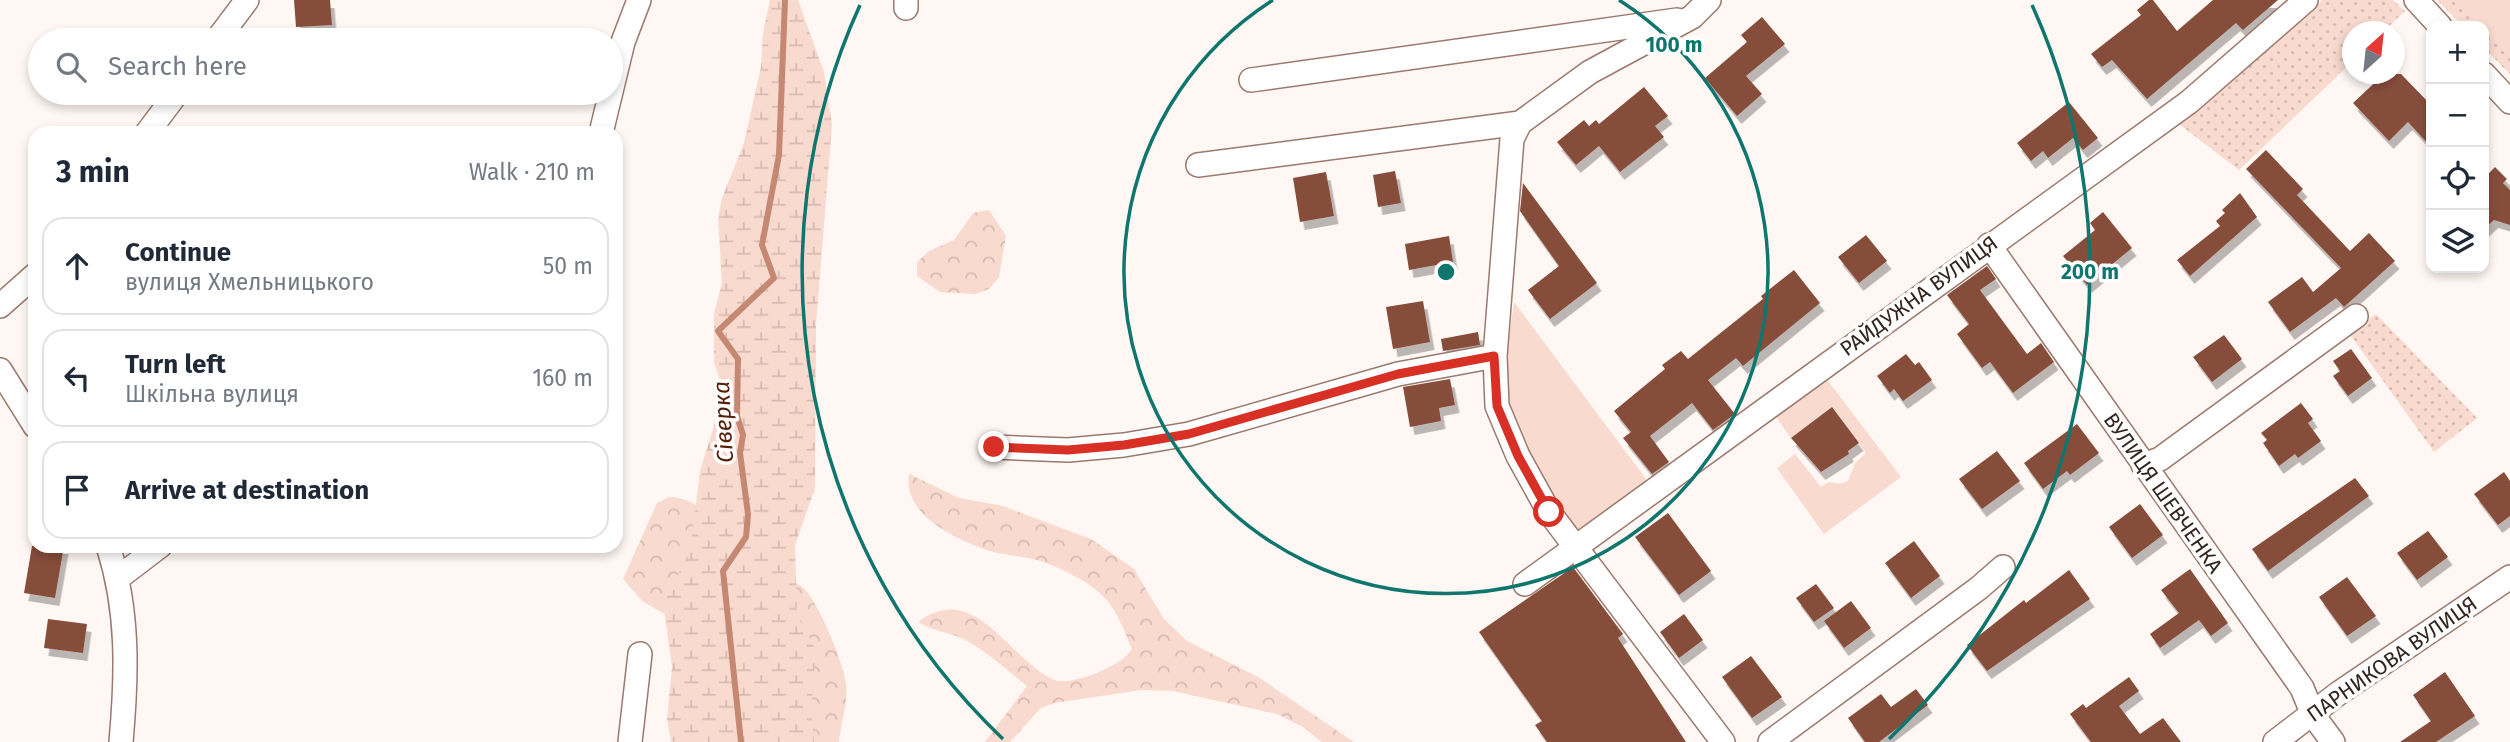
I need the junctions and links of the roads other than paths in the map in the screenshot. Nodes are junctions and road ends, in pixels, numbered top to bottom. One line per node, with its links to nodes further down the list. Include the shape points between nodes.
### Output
1 (247, 0): 8 (street)
2 (639, 0): 9 (street)
3 (1709, 0): 6 (street)
4 (2306, 0): 19 (street, РАЙДУЖНА ВУЛИЦЯ, via 2189,103)
5 (2416, 0): 7 (street)
6 (1692, 18): 11 (street); 15 (street, via 1590,72)
7 (2435, 21)
8 (226, 28)
9 (623, 42)
10 (2489, 79): 12 (street)
11 (1251, 80)
12 (2510, 102)
13 (168, 105): 16 (street)
14 (608, 105): 17 (street)
15 (1520, 123): 18 (street); 23 (street, via 1512,139)
16 (152, 126)
17 (603, 126)
18 (1198, 165)
19 (1989, 245): 27 (street, ВУЛИЦЯ ШЕВЧЕНКА); 28 (street, РАЙДУЖНА ВУЛИЦЯ)
20 (28, 281): 21 (street)
21 (0, 306)
22 (2356, 316): 27 (street, via 2160,459)
23 (1494, 356): 26 (street, via 1398,374 1189,434 1068,450); 28 (street, via 1497,406 1549,512)
24 (0, 370): 25 (street)
25 (28, 415)
26 (994, 447)
27 (2143, 465): 36 (street, ВУЛИЦЯ ШЕВЧЕНКА, via 2302,688)
28 (1574, 549): 34 (street, РАЙДУЖНА ВУЛИЦЯ); 39 (street)
29 (110, 553): 33 (street)
30 (151, 553): 33 (street)
31 (2003, 567): 40 (street)
32 (2510, 577): 36 (street, ПАРНИКОВА ВУЛИЦЯ)
33 (118, 578): 37 (street, via 126,682)
34 (1525, 584)
35 (640, 654): 38 (street)
36 (2313, 715): 41 (street, ПАРНИКОВА ВУЛИЦЯ); 42 (street, ВУЛИЦЯ ШЕВЧЕНКА)
37 (121, 742)
38 (630, 742)
39 (1723, 742)
40 (1770, 742)
41 (2276, 742)
42 (2333, 742)

